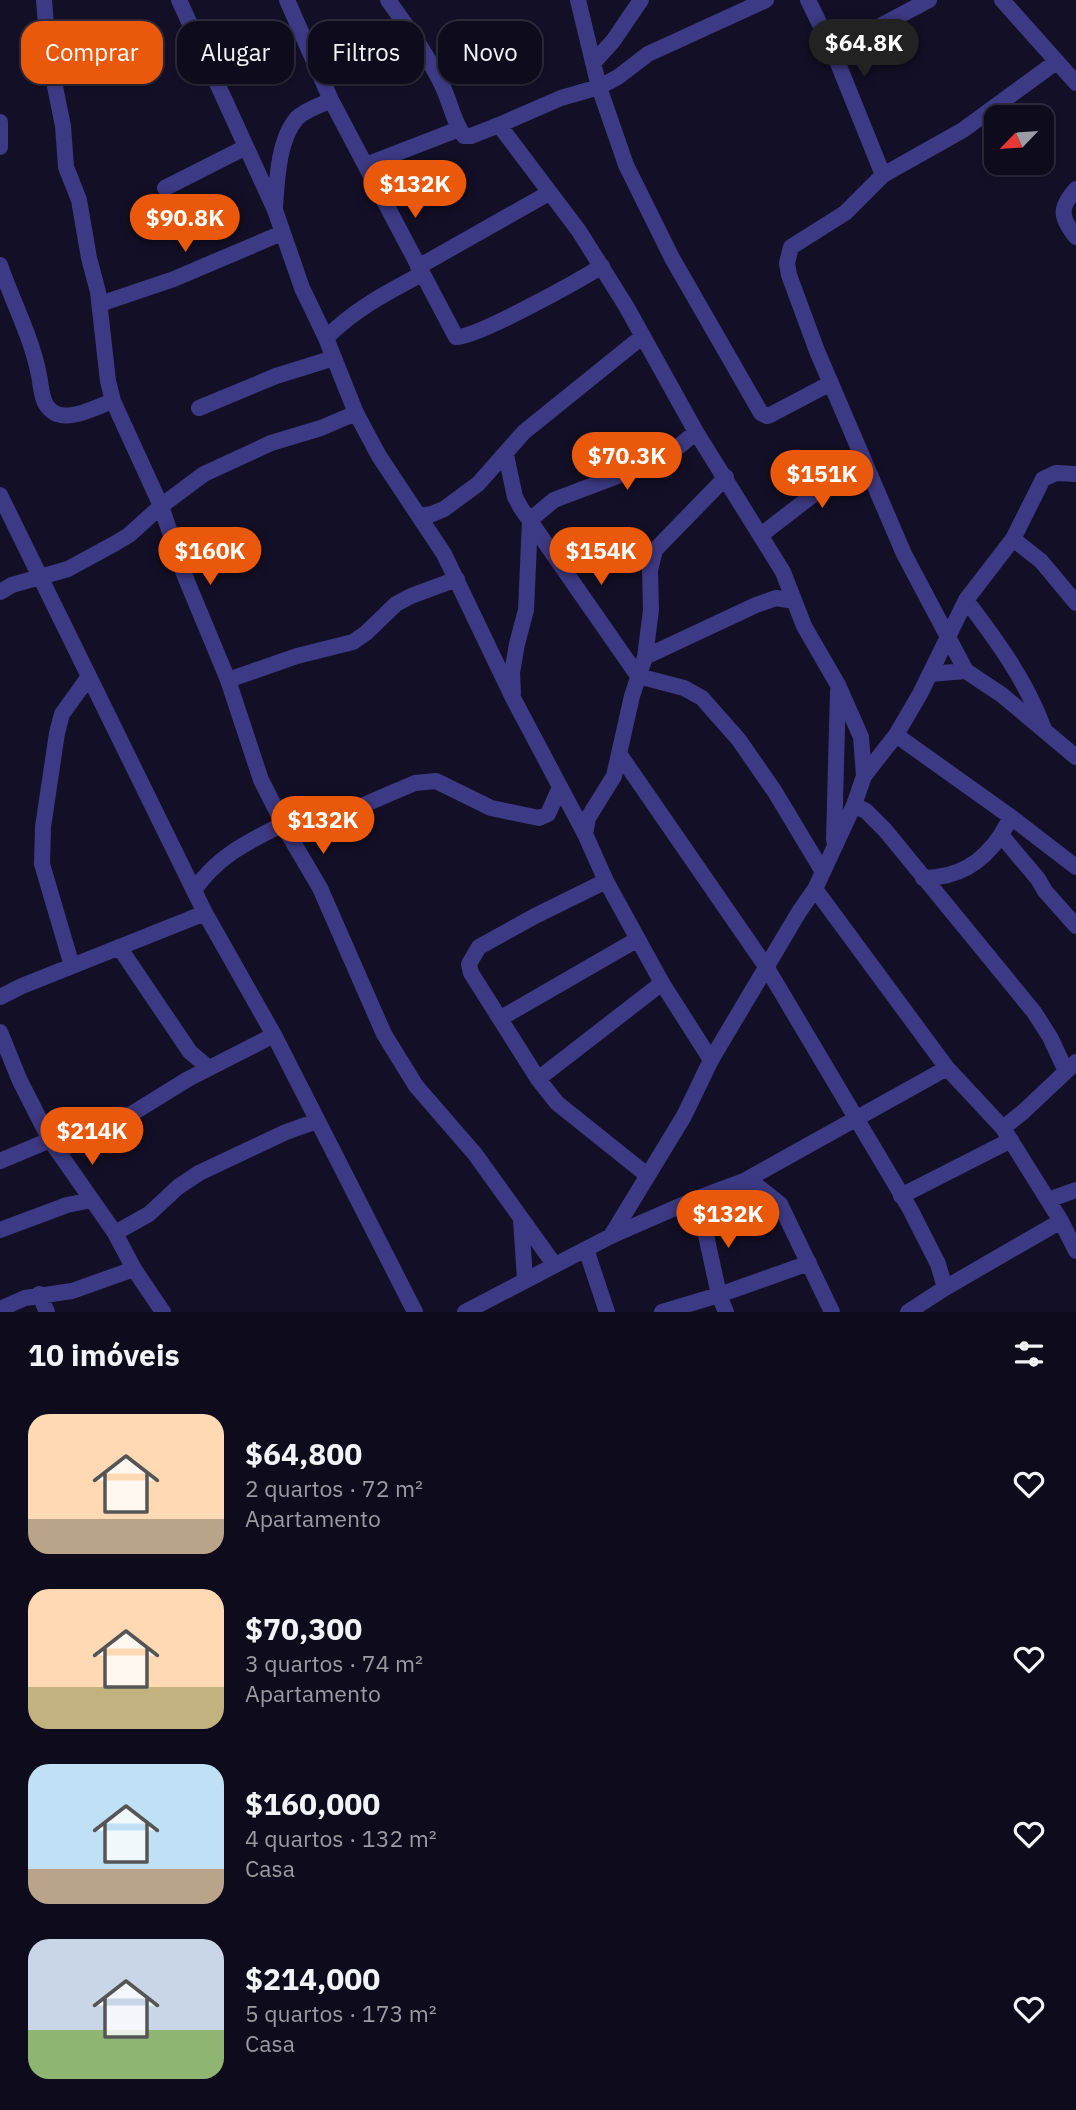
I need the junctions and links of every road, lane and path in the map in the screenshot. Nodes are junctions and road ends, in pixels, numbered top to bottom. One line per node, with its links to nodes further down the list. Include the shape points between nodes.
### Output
1 (44, 0): 33 (street, via 66,167 79,200)
2 (179, 0): 21 (street)
3 (287, 0): 16 (street)
4 (388, 0): 19 (street, via 427,55)
5 (578, 0): 13 (street)
6 (641, 0): 13 (street)
7 (766, 0): 15 (street, via 648,54)
8 (808, 0): 11 (street)
9 (929, 0): 11 (street)
10 (1002, 0): 12 (street)
11 (833, 51): 23 (street)
12 (1056, 62): 14 (street); 23 (street, via 963,130)
13 (593, 63): 15 (street)
14 (1076, 83)
15 (599, 87): 18 (street); 37 (street, via 626,164 653,220 761,413 772,414)
16 (331, 100): 22 (street); 27 (street, via 298,117 290,132 283,148)
17 (0, 122): 20 (street)
18 (499, 125): 19 (street, via 471,136); 26 (street)
19 (459, 130): 22 (street)
20 (0, 147)
21 (246, 147): 24 (street); 27 (street)
22 (366, 165): 32 (street)
23 (883, 174): 37 (street, via 845,213 801,239 788,253 798,304)
24 (165, 188)
25 (1076, 189): 29 (street, via 1065,202 1063,214)
26 (549, 193): 31 (street); 32 (street)
27 (275, 210): 28 (street)
28 (282, 233): 33 (street, via 174,279); 35 (street)
29 (1076, 237)
30 (0, 265): 38 (street, via 35,354 47,408 70,415)
31 (602, 266): 32 (street, via 463,337 456,337 449,327); 34 (street)
32 (420, 270): 35 (street, via 360,308)
33 (100, 304): 38 (street)
34 (643, 336): 41 (street); 42 (street, via 534,424)
35 (326, 338): 36 (street)
36 (334, 358): 39 (street); 40 (street)
37 (831, 383): 43 (street)
38 (113, 401): 47 (street)
39 (198, 408)
40 (356, 413): 47 (street, via 252,451 204,474); 48 (street)
41 (696, 432): 45 (street); 49 (street, via 665,458 564,496)
42 (506, 455): 48 (street, via 444,509); 49 (street, via 515,497)
43 (862, 457): 50 (street); 58 (street, via 909,563)
44 (1076, 474): 51 (street, via 1056,473 1043,479)
45 (726, 477): 50 (street); 59 (street, via 655,550)
46 (0, 495): 52 (street)
47 (161, 506): 52 (street, via 129,535); 64 (street)
48 (419, 516): 53 (street)
49 (530, 520): 62 (street); 66 (street, via 526,610 512,673)
50 (761, 535): 56 (street)
51 (1013, 539): 55 (street); 57 (street, via 1041,561)
52 (43, 578): 54 (street); 63 (street)
53 (457, 579): 64 (street, via 396,604 353,642); 66 (street)
54 (0, 592)
55 (966, 600): 58 (street); 67 (street, via 1032,697)
56 (794, 601): 59 (street, via 776,598 756,605); 65 (street)
57 (1076, 603)
58 (948, 633): 60 (street); 61 (street)
59 (645, 657): 62 (street)
60 (966, 671): 61 (street); 67 (street)
61 (930, 674): 68 (street)
62 (638, 676): 69 (street); 80 (street, via 684,688 702,698 739,740)
63 (88, 678): 84 (street); 89 (street, via 62,714 43,827 42,864)
64 (228, 680): 75 (street, via 256,766)
65 (838, 685): 71 (street, via 861,737); 78 (street)
66 (513, 698): 72 (street)
67 (1045, 730): 70 (street)
68 (896, 735): 71 (street); 74 (street)
69 (620, 755): 76 (street, via 614,776 588,818); 90 (street)
70 (1076, 757)
71 (864, 776): 73 (street)
72 (560, 787): 75 (street, via 548,814 539,818 491,808 426,780); 76 (street)
73 (854, 805): 78 (street); 81 (street, via 885,830)
74 (1011, 817): 77 (street); 79 (street)
75 (286, 831): 84 (street, via 239,846 217,861); 113 (street, via 320,888 390,1044 416,1086 475,1154)
76 (585, 834): 82 (street)
77 (1002, 835): 81 (street, via 978,862 948,875); 86 (street)
78 (833, 853): 80 (street)
79 (1076, 867)
80 (823, 872): 83 (street)
81 (923, 878): 97 (street, via 1034,1012)
82 (606, 881): 87 (street); 93 (street, via 479,947 469,964 471,973)
83 (815, 889): 90 (street); 99 (street)
84 (194, 890): 85 (street)
85 (205, 913): 88 (street); 95 (street)
86 (1076, 926)
87 (638, 939): 91 (street); 93 (street)
88 (119, 947): 89 (street); 98 (street, via 190,1052)
89 (72, 966): 92 (street)
90 (767, 968): 96 (street); 101 (street)
91 (662, 983): 96 (street); 100 (street)
92 (0, 997)
93 (501, 1018): 100 (street)
94 (0, 1032): 104 (street, via 20,1082)
95 (274, 1035): 98 (street); 102 (street)
96 (711, 1060): 106 (street)
97 (1071, 1065): 103 (street)
98 (209, 1068): 104 (street, via 152,1103)
99 (947, 1068): 101 (street); 103 (street)
100 (538, 1079): 106 (street, via 557,1103)
101 (856, 1119): 107 (street); 109 (street)
102 (317, 1121): 116 (street, via 199,1173 149,1214); 130 (street)
103 (1007, 1134): 109 (street); 112 (street)
104 (55, 1146): 105 (street); 111 (street)
105 (0, 1161)
106 (647, 1174): 117 (street)
107 (744, 1181): 110 (street); 120 (street, via 780,1204)
108 (1076, 1190): 112 (street)
109 (901, 1196): 124 (street, via 938,1264)
110 (698, 1198): 117 (street); 126 (street)
111 (92, 1200): 115 (street); 116 (street)
112 (1048, 1200): 114 (street)
113 (521, 1220): 121 (street); 123 (street)
114 (1061, 1220): 119 (street); 124 (street)
115 (0, 1230)
116 (115, 1233): 122 (street)
117 (611, 1236): 118 (street)
118 (586, 1249): 121 (street); 132 (street)
119 (1076, 1251)
120 (809, 1263): 126 (street); 135 (street)
121 (554, 1264): 123 (street)
122 (134, 1269): 125 (street, via 72,1291); 129 (street)
123 (525, 1279): 131 (street)
124 (945, 1288): 136 (street)
125 (39, 1294): 127 (street); 128 (street)
126 (719, 1296): 133 (street); 134 (street)
127 (0, 1309)
128 (47, 1312)
129 (163, 1312)
130 (415, 1312)
131 (465, 1312)
132 (607, 1312)
133 (662, 1312)
134 (726, 1312)
135 (832, 1312)
136 (908, 1312)

